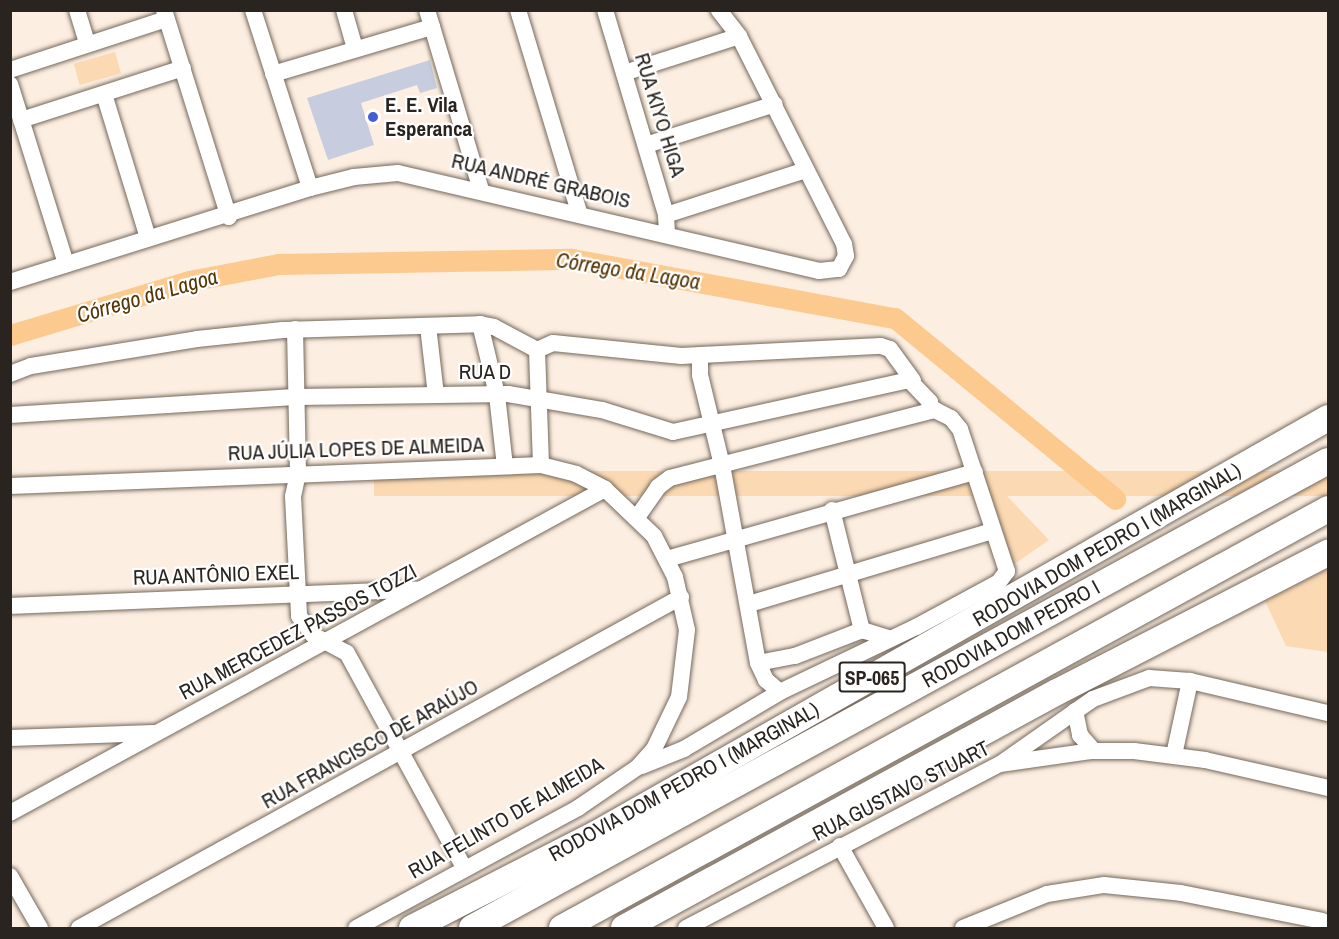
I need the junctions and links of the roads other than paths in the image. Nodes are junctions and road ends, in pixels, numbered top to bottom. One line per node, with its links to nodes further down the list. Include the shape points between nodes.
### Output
1 (77, 10): 10 (street)
2 (253, 10): 15 (street)
3 (344, 10): 11 (street)
4 (518, 10): 24 (street)
5 (605, 10): 14 (street, RUA KIYO HIGA)
6 (718, 10): 9 (street)
7 (165, 15): 10 (street); 12 (street)
8 (430, 19): 11 (street); 23 (street)
9 (739, 36): 14 (street); 18 (street)
10 (87, 43): 13 (street)
11 (356, 48): 15 (street)
12 (183, 68): 17 (street); 26 (street)
13 (10, 70)
14 (624, 73): 20 (street, RUA KIYO HIGA)
15 (273, 74): 22 (street)
16 (10, 84): 19 (street)
17 (105, 94): 19 (street); 28 (street)
18 (775, 104): 20 (street); 21 (street)
19 (21, 120): 29 (street)
20 (646, 145): 25 (street, RUA KIYO HIGA)
21 (803, 171): 25 (street); 27 (street, RUA ANDRÉ GRABOIS, via 846,256 839,269 819,271)
22 (310, 188): 23 (street, RUA ANDRÉ GRABOIS, via 354,177 398,173); 26 (street, RUA ANDRÉ GRABOIS)
23 (480, 190): 24 (street, RUA ANDRÉ GRABOIS)
24 (579, 212): 27 (street, RUA ANDRÉ GRABOIS)
25 (666, 215): 27 (street, RUA KIYO HIGA)
26 (229, 217): 28 (street, RUA ANDRÉ GRABOIS)
27 (667, 233)
28 (148, 238): 29 (street, RUA ANDRÉ GRABOIS)
29 (66, 264): 30 (street, RUA ANDRÉ GRABOIS)
30 (10, 282)
31 (480, 324): 32 (street); 34 (street, via 494,327); 39 (street)
32 (428, 326): 33 (street); 38 (street)
33 (295, 329): 36 (street, via 197,339 31,366); 41 (street)
34 (537, 350): 35 (street, via 553,343); 40 (street)
35 (700, 355): 37 (street, via 881,346 890,349); 45 (street)
36 (10, 374)
37 (913, 381): 42 (street, via 930,402); 45 (street, RUA D)
38 (436, 395): 39 (street, RUA D); 41 (street, RUA D)
39 (497, 395): 40 (street, RUA D); 47 (street)
40 (537, 395): 45 (street, RUA D, via 673,432); 48 (street)
41 (297, 397): 43 (street, RUA D); 51 (street)
42 (929, 411): 49 (street); 50 (street, via 951,418)
43 (10, 415)
44 (1329, 420): 97 (highway, RODOVIA DOM PEDRO I (MARGINAL) / SP-065, via 596,834)
45 (711, 425): 49 (street)
46 (1329, 460): 98 (highway, RODOVIA DOM PEDRO I / SP-065)
47 (505, 465): 48 (street, RUA JÚLIA LOPES DE ALMEIDA); 51 (street, RUA JÚLIA LOPES DE ALMEIDA)
48 (541, 465): 53 (street, RUA JÚLIA LOPES DE ALMEIDA, via 576,474)
49 (722, 465): 56 (street, via 663,481); 58 (street)
50 (975, 472): 55 (street); 57 (street)
51 (298, 473): 52 (street, RUA JÚLIA LOPES DE ALMEIDA); 65 (street, via 292,496)
52 (10, 486)
53 (605, 489): 56 (street, RUA JÚLIA LOPES DE ALMEIDA); 64 (street, RUA MERCEDEZ PASSOS TOZZI)
54 (1329, 509): 99 (highway, RODOVIA DOM PEDRO I)
55 (832, 510): 58 (street); 62 (street)
56 (638, 516): 61 (street, RUA JÚLIA LOPES DE ALMEIDA)
57 (992, 531): 62 (street); 70 (street, via 1007,571 1005,577)
58 (735, 538): 61 (street); 67 (street)
59 (1329, 547): 63 (highway)
60 (1329, 553): 63 (highway)
61 (667, 559): 66 (street, RUA FELINTO DE ALMEIDA)
62 (848, 573): 67 (street); 69 (street)
63 (1264, 587): 100 (highway, via 1057,692)
64 (424, 590): 65 (street, RUA ANTÔNIO EXEL); 71 (street, RUA MERCEDEZ PASSOS TOZZI)
65 (297, 594): 68 (street, RUA ANTÔNIO EXEL); 71 (street, via 302,623)
66 (681, 597): 77 (street, RUA FELINTO DE ALMEIDA, via 687,630 684,673); 83 (street, RUA FRANCISCO DE ARAÚJO)
67 (749, 604): 72 (street)
68 (10, 606)
69 (862, 630): 70 (street); 72 (street, via 795,656)
70 (888, 638): 74 (street)
71 (324, 640): 78 (street, RUA MERCEDEZ PASSOS TOZZI); 83 (street, via 347,653)
72 (758, 663): 74 (street, via 766,680)
73 (1190, 681): 75 (street, via 1159,678 1125,683); 76 (street); 84 (street)
74 (780, 692): 81 (street)
75 (1075, 711): 82 (street, via 1080,735); 86 (street)
76 (1329, 713)
77 (665, 729): 81 (street, via 678,745); 87 (street, RUA FELINTO DE ALMEIDA)
78 (158, 733): 79 (street); 85 (street, RUA MERCEDEZ PASSOS TOZZI)
79 (109, 734): 80 (street); 85 (street)
80 (10, 738)
81 (693, 744): 87 (street)
82 (1094, 751): 84 (street, RUA GUSTAVO STUART); 86 (street, RUA GUSTAVO STUART)
83 (403, 753): 91 (street); 95 (street, RUA FRANCISCO DE ARAÚJO)
84 (1174, 755): 88 (street, RUA GUSTAVO STUART)
85 (112, 758): 89 (street, RUA MERCEDEZ PASSOS TOZZI)
86 (1000, 764): 90 (street, RUA GUSTAVO STUART)
87 (638, 767): 91 (street, RUA FELINTO DE ALMEIDA, via 578,808)
88 (1329, 788)
89 (10, 813)
90 (840, 846): 101 (street, RUA GUSTAVO STUART); 102 (street)
91 (465, 868): 96 (street, RUA FELINTO DE ALMEIDA)
92 (10, 876): 94 (street)
93 (1323, 920): 103 (street, via 1182,893 1104,885 1047,894)
94 (40, 928)
95 (79, 928)
96 (356, 928)
97 (412, 928)
98 (472, 928)
99 (562, 928)
100 (624, 928)
101 (686, 928)
102 (886, 928)
103 (963, 928)

